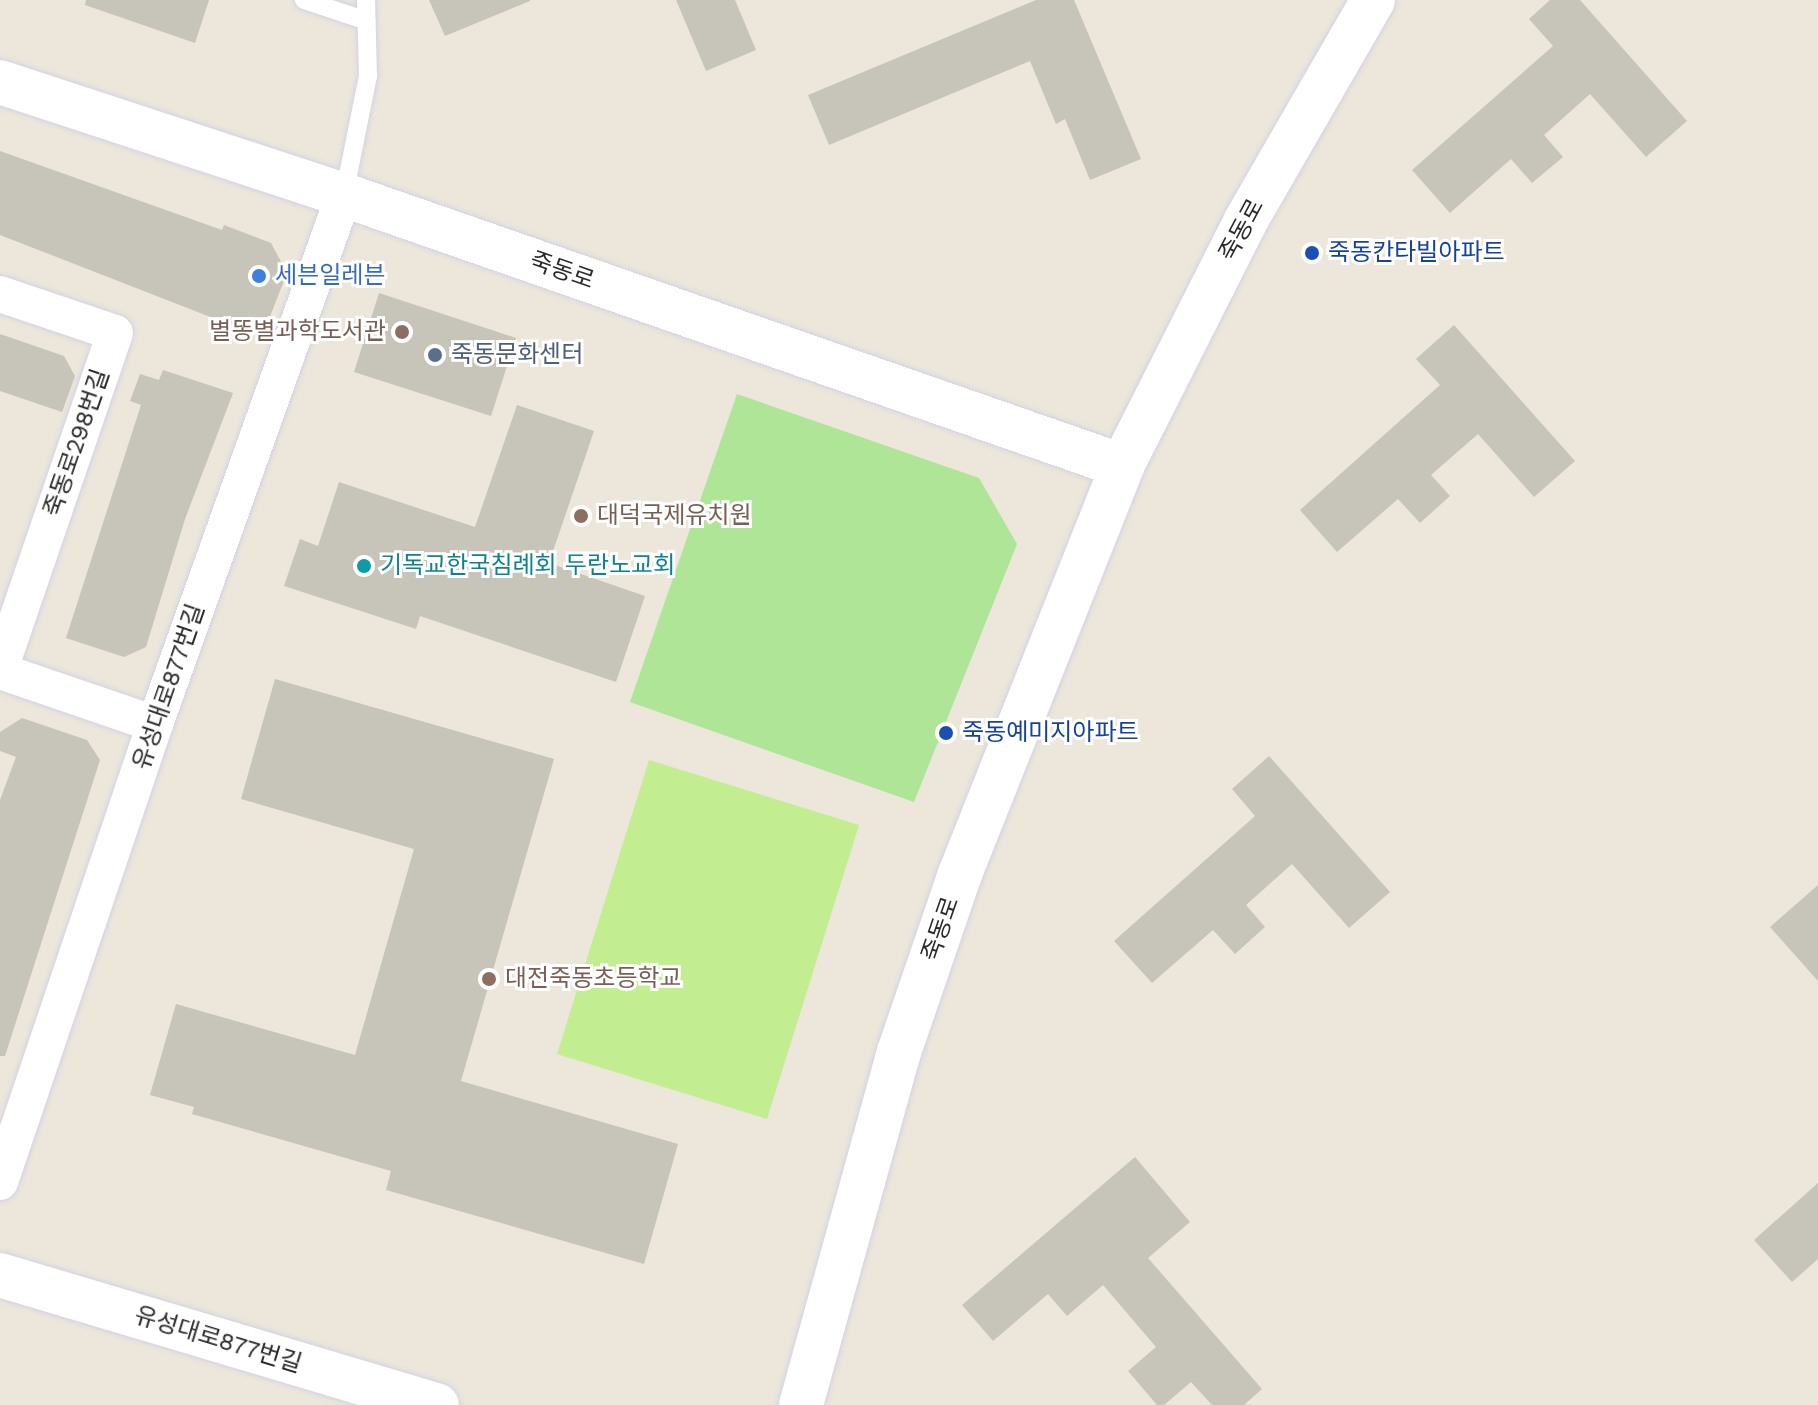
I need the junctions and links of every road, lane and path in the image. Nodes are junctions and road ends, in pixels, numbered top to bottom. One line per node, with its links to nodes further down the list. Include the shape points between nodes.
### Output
1 (304, 0): 4 (lane)
2 (366, 0): 4 (lane)
3 (1373, 0): 8 (street, 죽동로, via 1245,222)
4 (367, 21): 6 (lane, via 368,76)
5 (0, 82): 6 (street, 죽동로)
6 (344, 195): 8 (street, 죽동로); 10 (street, 유성대로877번길)
7 (0, 294): 9 (street, 죽동로298번길, via 115,333)
8 (1122, 466): 14 (street, 죽동로, via 945,918 899,1052)
9 (0, 669): 10 (street)
10 (155, 724): 11 (street, 유성대로877번길)
11 (0, 1182)
12 (0, 1275): 13 (street, 유성대로877번길)
13 (437, 1405)
14 (801, 1405)

